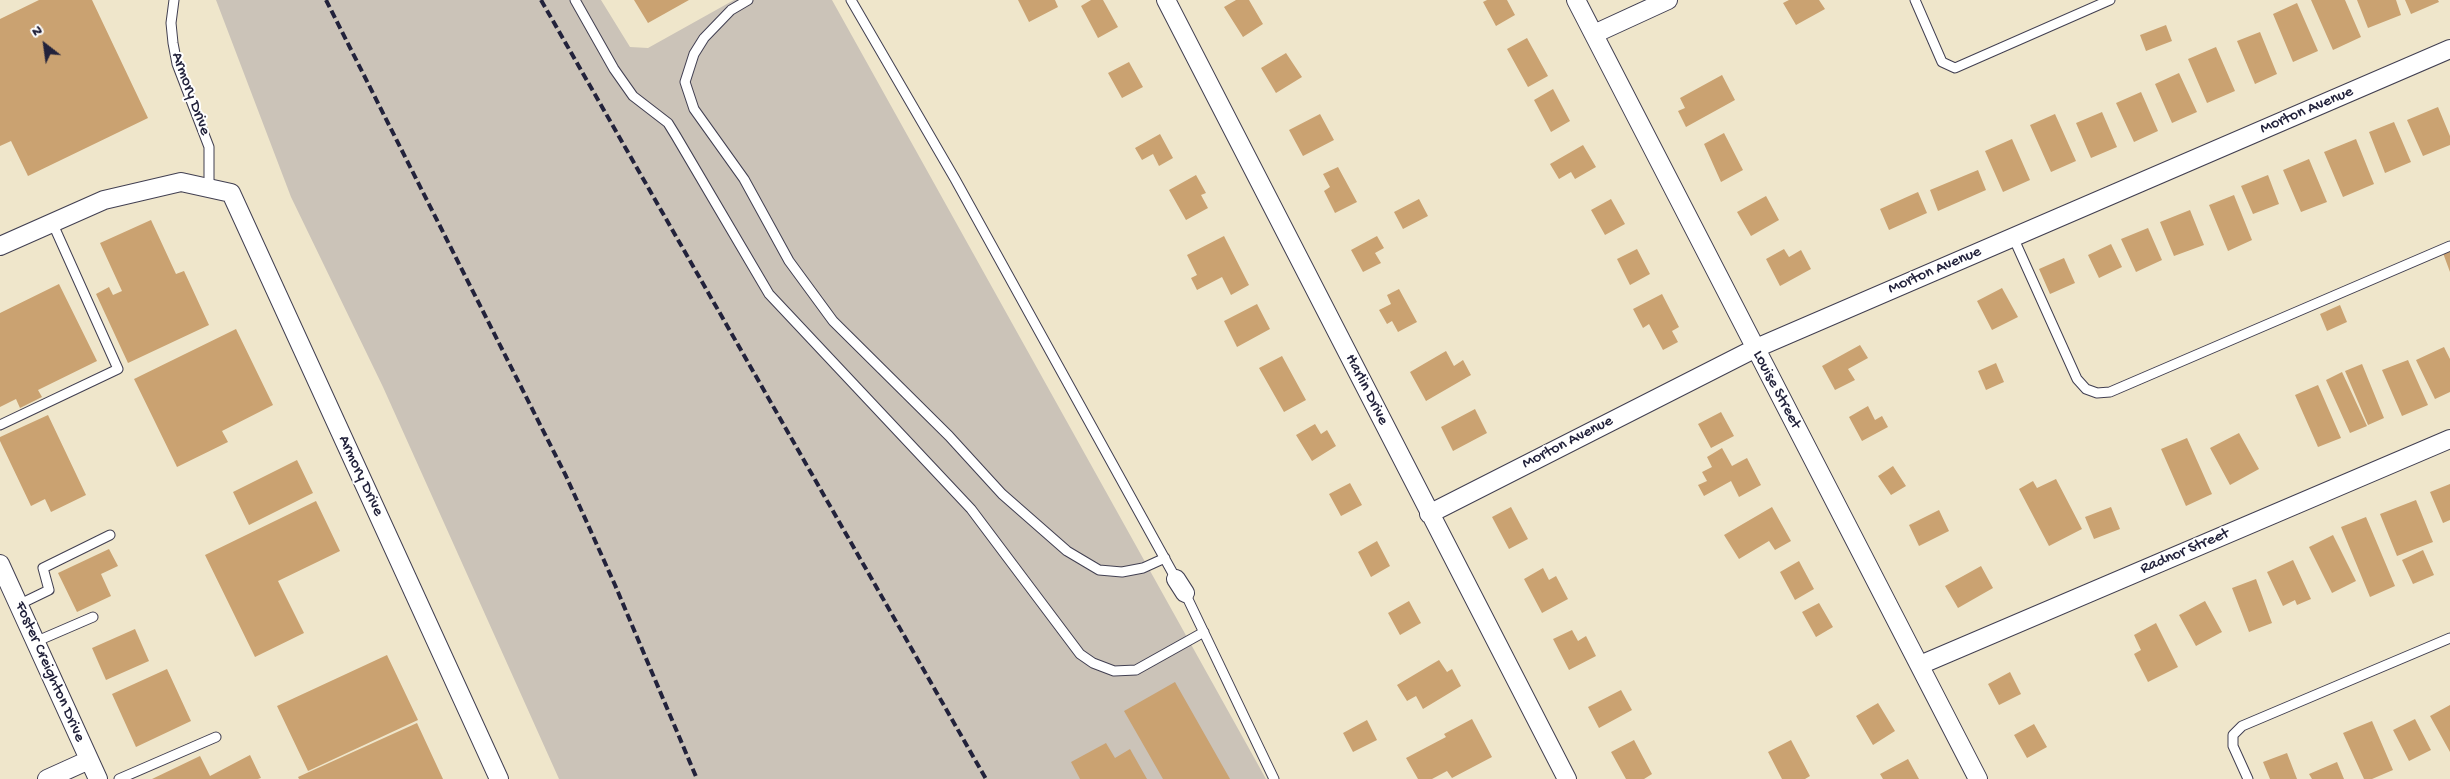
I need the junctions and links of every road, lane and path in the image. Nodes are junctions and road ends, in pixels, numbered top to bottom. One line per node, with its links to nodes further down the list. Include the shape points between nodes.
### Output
1 (174, 0): 12 (lane, Armory Drive, via 173,43 177,64 209,147)
2 (575, 0): 26 (lane, via 633,96 668,124 676,136 769,294 971,509 1080,654 1114,671 1136,670)
3 (748, 0): 22 (lane, via 731,10 704,38 694,54 685,82 694,109 744,179 789,261 833,321 949,436 1002,494 1066,551 1099,570 1122,572 1143,568)
4 (851, 0): 22 (lane, via 955,179)
5 (1166, 0): 20 (street, Harlin Drive)
6 (1576, 0): 10 (street, Louise Street)
7 (1668, 0): 10 (street)
8 (1915, 0): 9 (lane, via 1942,62 1955,68)
9 (2110, 0)
10 (1594, 34): 17 (street, Louise Street)
11 (2450, 49): 14 (street, Morton Avenue)
12 (209, 188): 13 (street, Armory Drive, via 181,182 104,200); 35 (street, Armory Drive, via 231,193)
13 (52, 222): 15 (street, Armory Drive); 18 (lane, via 118,370)
14 (2013, 238): 16 (lane, via 2077,379 2086,389 2097,393 2110,392); 17 (street, Morton Avenue)
15 (0, 246)
16 (2450, 246)
17 (1754, 349): 20 (street, Morton Avenue); 29 (street, Louise Street)
18 (0, 425)
19 (2450, 439): 29 (street, Radnor Street)
20 (1429, 514): 37 (street, Harlin Drive)
21 (110, 535): 24 (lane, via 43,568 49,590)
22 (1165, 558): 26 (lane)
23 (0, 564): 24 (street, Foster Creighton Drive)
24 (18, 605): 28 (street, Foster Creighton Drive)
25 (93, 616): 28 (lane)
26 (1204, 632): 36 (lane)
27 (2450, 638): 39 (lane, via 2242,726 2233,735 2233,746)
28 (35, 642): 31 (street, Foster Creighton Drive)
29 (1920, 664): 38 (street, Louise Street)
30 (216, 737): 34 (lane)
31 (89, 760): 32 (street); 33 (street, Foster Creighton Drive)
32 (47, 779)
33 (98, 779)
34 (119, 779)
35 (499, 779)
36 (1274, 779)
37 (1567, 779)
38 (1978, 779)
39 (2248, 779)

